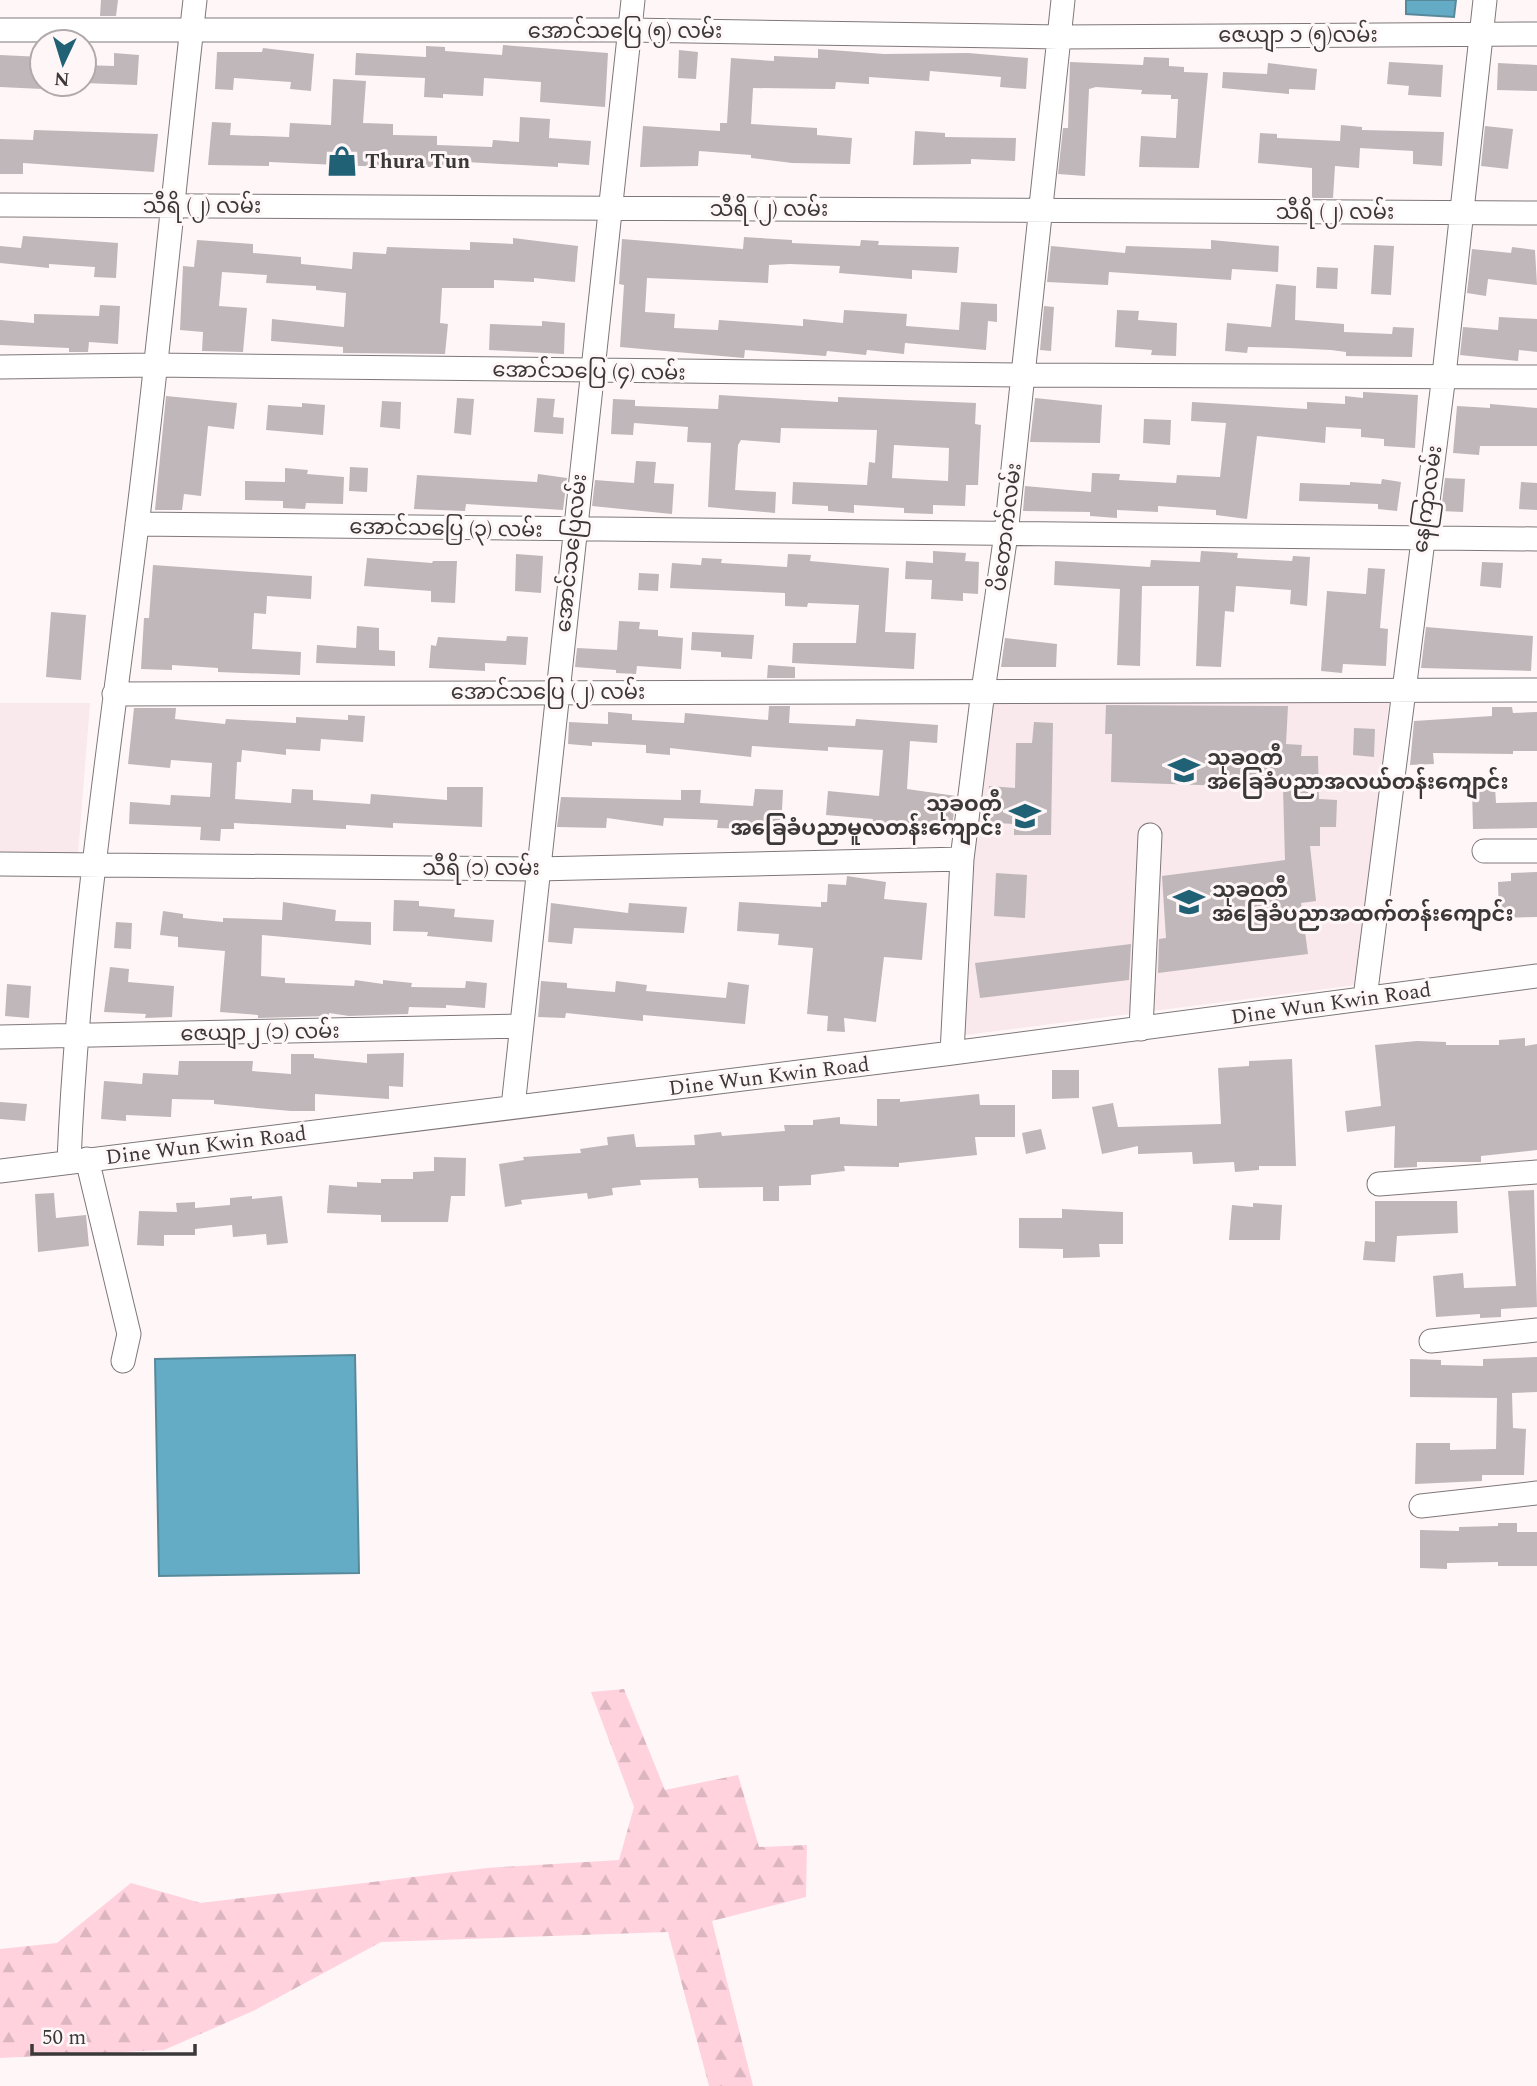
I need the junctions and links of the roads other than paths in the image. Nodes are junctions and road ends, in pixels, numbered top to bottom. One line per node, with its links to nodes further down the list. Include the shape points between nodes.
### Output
1 (195, 0): 6 (street)
2 (633, 0): 7 (street, အောင်သပြေလမ်း)
3 (1063, 0): 10 (street, ပိတောက်လမ်း)
4 (1485, 0): 8 (street, နေကြာလမ်း)
5 (0, 30): 6 (street, အောင်သပြေ (၅) လမ်း)
6 (192, 30): 7 (street, အောင်သပြေ (၅) လမ်း); 12 (street)
7 (629, 30): 10 (street, အောင်သပြေ (၅) လမ်း); 13 (street, အောင်သပြေလမ်း)
8 (1481, 34): 9 (street, ဇေယျာ ၁ (၅)လမ်း); 10 (street, ဇေယျာ ၁ (၅)လမ်း); 15 (street, နေကြာလမ်း)
9 (1537, 34)
10 (1059, 37): 14 (street, ပိတောက်လမ်း)
11 (0, 205): 12 (street, သီရိ (၂) လမ်း)
12 (172, 205): 13 (street, သီရိ (၂) လမ်း); 17 (street)
13 (608, 208): 14 (street, သီရိ (၂) လမ်း); 19 (street, အောင်သပြေလမ်း)
14 (1041, 210): 15 (street, သီရိ (၂) လမ်း); 20 (street, ပိတောက်လမ်း)
15 (1460, 213): 16 (street, သီရိ (၂) လမ်း); 21 (street, နေကြာလမ်း)
16 (1537, 213)
17 (154, 365): 18 (street, အောင်သပြေ (၄) လမ်း); 19 (street, အောင်သပြေ (၄) လမ်း); 23 (street)
18 (0, 367)
19 (590, 371): 20 (street, အောင်သပြေ (၄) လမ်း); 24 (street, အောင်သပြေလမ်း)
20 (1024, 375): 21 (street, အောင်သပြေ (၄) လမ်း); 25 (street, ပိတောက်လမ်း)
21 (1444, 375): 22 (street, အောင်သပြေ (၄) လမ်း); 26 (street, နေကြာလမ်း)
22 (1537, 377)
23 (137, 524): 24 (street, အောင်သပြေ (၃) လမ်း); 32 (street)
24 (574, 529): 25 (street, အောင်သပြေ (၃) လမ်း); 30 (street, အောင်သပြေလမ်း)
25 (1006, 534): 26 (street, အောင်သပြေ (၃) လမ်း); 31 (street, ပိတောက်လမ်း)
26 (1421, 537): 27 (street, အောင်သပြေ (၃) လမ်း); 28 (street, နေကြာလမ်း)
27 (1537, 539)
28 (1404, 689): 29 (street, အောင်သပြေ (၂) လမ်း); 31 (street, အောင်သပြေ (၂) လမ်း); 41 (street, နေကြာလမ်း)
29 (1537, 690)
30 (556, 691): 31 (street, အောင်သပြေ (၂) လမ်း); 32 (street, အောင်သပြေ (၂) လမ်း); 39 (street, အောင်သပြေလမ်း)
31 (983, 691): 36 (street, ပိတောက်လမ်း)
32 (114, 694): 38 (street)
33 (1150, 835): 43 (street)
34 (1484, 851): 35 (street)
35 (1537, 851)
36 (962, 859): 39 (street, သီရိ (၁) လမ်း); 46 (street, ပိတောက်လမ်း)
37 (0, 864): 38 (street, သီရိ (၁) လမ်း)
38 (92, 864): 39 (street, သီရိ (၁) လမ်း); 44 (street)
39 (537, 869): 42 (street, အောင်သပြေလမ်း)
40 (1537, 976): 41 (street, Dine Wun Kwin Road)
41 (1365, 998): 43 (street, Dine Wun Kwin Road)
42 (520, 1027): 44 (street, ဇေယျာ၂ (၁) လမ်း); 47 (street, အောင်သပြေလမ်း)
43 (1140, 1029): 46 (street, Dine Wun Kwin Road)
44 (74, 1036): 45 (street, ဇေယျာ၂ (၁) လမ်း); 48 (street)
45 (0, 1037)
46 (952, 1054): 47 (street, Dine Wun Kwin Road)
47 (513, 1107): 48 (street, Dine Wun Kwin Road)
48 (78, 1160): 49 (street, Dine Wun Kwin Road); 54 (street, via 129,1334)
49 (0, 1171)
50 (1537, 1172): 51 (street)
51 (1379, 1184)
52 (1537, 1330): 53 (street)
53 (1432, 1340)
54 (123, 1361)
55 (1537, 1493): 56 (street)
56 (1421, 1506)

